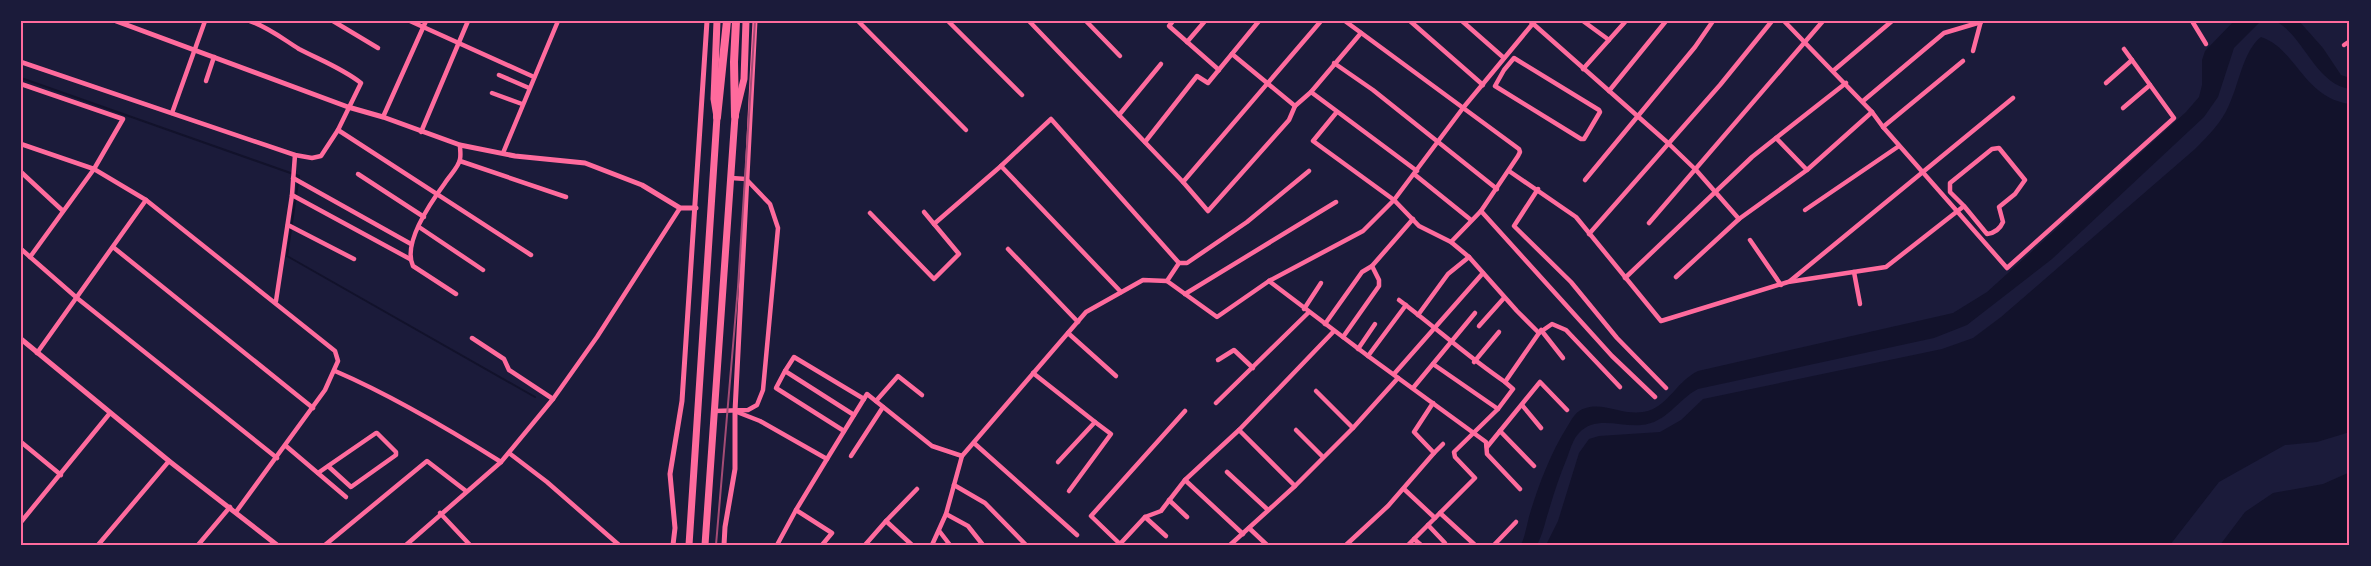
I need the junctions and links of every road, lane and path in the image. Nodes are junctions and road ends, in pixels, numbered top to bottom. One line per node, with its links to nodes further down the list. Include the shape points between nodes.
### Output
1 (116, 21): 48 (street)
2 (205, 21): 48 (street)
3 (252, 21): 82 (street, via 361,82)
4 (333, 21): 46 (street)
5 (410, 21): 37 (street)
6 (426, 21): 37 (street)
7 (468, 21): 43 (street)
8 (558, 21): 65 (street)
9 (707, 21): 133 (street)
10 (717, 21): 91 (highway)
11 (727, 21): 91 (highway)
12 (736, 21): 89 (highway)
13 (746, 21): 89 (highway, via 744,78)
14 (755, 21): 119 (street)
15 (858, 21): 95 (street)
16 (948, 21): 77 (street)
17 (1029, 21): 88 (street)
18 (1086, 21): 51 (street)
19 (1173, 21): 42 (street, via 1169,26)
20 (1205, 21): 42 (street)
21 (1259, 21): 50 (street)
22 (1321, 21): 67 (street)
23 (1345, 21): 38 (street)
24 (1410, 21): 71 (street)
25 (1462, 21): 53 (street)
26 (1583, 21): 39 (street)
27 (1666, 21): 74 (street)
28 (1713, 21): 92 (street)
29 (1773, 21): 100 (street)
30 (1784, 21): 40 (street)
31 (1823, 21): 40 (street)
32 (1892, 21): 63 (street)
33 (1981, 21): 49 (street); 79 (street, via 1944,33)
34 (2192, 21): 44 (street)
35 (1533, 22): 53 (street); 61 (street)
36 (1625, 22): 39 (street)
37 (423, 29): 43 (street); 90 (street)
38 (1361, 33): 57 (street); 83 (street)
39 (1609, 40): 61 (street)
40 (1805, 41): 63 (street); 109 (street)
41 (2350, 41): 45 (street)
42 (1187, 42): 62 (street)
43 (458, 44): 65 (street); 96 (street)
44 (2205, 44)
45 (2344, 45)
46 (378, 48)
47 (2124, 49): 54 (street)
48 (195, 50): 52 (street); 86 (street)
49 (1973, 51)
50 (1232, 54): 62 (street); 67 (street)
51 (1120, 56)
52 (214, 57): 66 (street); 82 (street)
53 (1504, 58): 59 (street)
54 (2132, 60): 69 (street); 72 (street)
55 (1963, 61): 93 (street)
56 (21, 62): 86 (street)
57 (1334, 63): 75 (street); 98 (street)
58 (1161, 64): 88 (street)
59 (1498, 66): 60 (street); 71 (street)
60 (1504, 69): 60 (street, via 1516,58 1599,110 1584,139 1495,86)
61 (1583, 69): 74 (street)
62 (1219, 70): 99 (street, via 1208,83 1197,76)
63 (1833, 71): 68 (street)
64 (499, 75): 73 (street)
65 (534, 77): 73 (street)
66 (206, 81)
67 (1268, 81): 81 (street); 121 (street)
68 (1846, 83): 79 (street); 97 (street)
69 (2106, 83)
70 (21, 84): 108 (street, via 123,119)
71 (1483, 85): 83 (street)
72 (2150, 85): 84 (street); 138 (street, via 2174,118 2007,268)
73 (529, 88): 80 (street)
74 (1609, 91): 92 (street)
75 (1311, 92): 81 (street); 87 (street)
76 (492, 93): 80 (street)
77 (1022, 95)
78 (2013, 98): 114 (street)
79 (1863, 101): 85 (street)
80 (522, 104): 104 (street)
81 (1295, 106): 121 (street, via 1289,120 1208,211)
82 (348, 107): 90 (street); 94 (street)
83 (1463, 108): 98 (street); 112 (street, via 1519,149)
84 (2123, 108)
85 (1872, 112): 93 (street); 110 (street)
86 (172, 113): 105 (street)
87 (1336, 113): 115 (street); 129 (street, via 1313,141)
88 (1119, 115): 99 (street)
89 (735, 116): 118 (highway)
90 (383, 117): 96 (street)
91 (717, 117): 300 (highway)
92 (1637, 117): 100 (street); 120 (street)
93 (1882, 127): 103 (street)
94 (338, 130): 105 (street, via 321,156); 125 (street)
95 (966, 130)
96 (421, 133): 102 (street)
97 (1776, 138): 110 (street); 124 (street)
98 (1438, 141): 115 (street); 122 (street)
99 (1145, 142): 121 (street)
100 (1668, 143): 109 (street); 148 (street)
101 (21, 144): 108 (street)
102 (460, 146): 104 (street); 106 (street)
103 (1899, 146): 114 (street); 134 (street)
104 (503, 153): 132 (street, via 585,163 642,185)
105 (294, 155): 117 (street)
106 (460, 161): 125 (street); 127 (street)
107 (1001, 166): 145 (street); 160 (street, via 1051,119); 172 (street)
108 (94, 169): 128 (street); 135 (street)
109 (1696, 170): 124 (street); 144 (street)
110 (1807, 170): 142 (street)
111 (1309, 171): 160 (street, via 1247,222 1186,263)
112 (1509, 171): 122 (street); 123 (street)
113 (21, 172): 135 (street)
114 (1923, 172): 138 (street); 169 (street)
115 (1415, 173): 129 (street); 143 (street)
116 (358, 174): 140 (street)
117 (293, 178): 126 (street); 151 (street)
118 (731, 178): 119 (street); 227 (highway)
119 (746, 179): 228 (street); 228 (street, via 770,204 778,228 763,390 757,405)
120 (1585, 180)
121 (1183, 182)
122 (1497, 189): 136 (street)
123 (1538, 189): 148 (street, via 1576,217); 213 (street, via 1514,226 1571,282 1617,338)
124 (1716, 193): 142 (street); 166 (street)
125 (437, 194): 140 (street); 155 (street)
126 (292, 195): 146 (street); 159 (street)
127 (566, 197)
128 (146, 200): 152 (street); 178 (street)
129 (1394, 200): 141 (street); 168 (street, via 1363,231)
130 (1336, 202): 174 (street)
131 (1964, 206): 131 (street, via 1950,192 1950,183 1992,149 1999,148 2025,180 1999,207 2001,227 1987,234); 138 (street)
132 (680, 208): 133 (street); 217 (street)
133 (696, 208): 299 (street, via 682,401 670,474)
134 (1805, 210)
135 (63, 211): 156 (street)
136 (1481, 211): 143 (street); 216 (street, via 1612,356)
137 (924, 212): 145 (street)
138 (1957, 212): 163 (street, via 1886,267)
139 (870, 213): 145 (street, via 934,279 959,254)
140 (424, 217): 147 (street)
141 (1413, 219): 150 (street); 161 (street)
142 (1738, 219): 165 (street)
143 (1471, 220): 150 (street)
144 (1649, 223)
145 (934, 224)
146 (288, 225): 158 (street); 178 (street)
147 (419, 227): 151 (street); 162 (street)
148 (1589, 234): 166 (street)
149 (1750, 240): 171 (street)
150 (1451, 242): 157 (street)
151 (411, 243): 159 (street)
152 (113, 247): 175 (street); 224 (street)
153 (21, 249): 156 (street)
154 (1008, 249): 184 (street)
155 (531, 255)
156 (30, 257): 175 (street)
157 (1469, 257): 164 (street); 183 (street, via 1448,274)
158 (354, 259)
159 (410, 259): 173 (street, via 413,266)
160 (1179, 263): 167 (street)
161 (1372, 266): 185 (street, via 1362,272); 193 (street, via 1379,286)
162 (483, 270)
163 (1854, 272): 169 (street); 179 (street)
164 (1483, 273): 176 (street); 188 (street)
165 (1676, 277)
166 (1625, 278): 171 (street, via 1661,321)
167 (1167, 281): 172 (street, via 1143,280); 174 (street)
168 (1269, 281): 174 (street, via 1217,317); 181 (street)
169 (1788, 282): 171 (street)
170 (1321, 283): 181 (street)
171 (1781, 285)
172 (1121, 292): 184 (street, via 1086,312)
173 (456, 294)
174 (1185, 294)
175 (77, 298): 198 (street); 250 (street)
176 (1504, 298): 187 (street); 190 (street)
177 (1399, 300): 180 (street)
178 (276, 301): 205 (street, via 335,351)
179 (1860, 304)
180 (1406, 305): 183 (street); 199 (street)
181 (1306, 310): 185 (street); 204 (street)
182 (1475, 313): 196 (street)
183 (1418, 315): 188 (street)
184 (1078, 322): 192 (street)
185 (1325, 324): 189 (street)
186 (1375, 324): 197 (street)
187 (1479, 326)
188 (1434, 327): 196 (street); 209 (street)
189 (1334, 331): 193 (street); 235 (street)
190 (1540, 331): 200 (street); 210 (street); 211 (street, via 1552,324 1566,330)
191 (1499, 332): 202 (street)
192 (1068, 333): 207 (street); 208 (street)
193 (1343, 337): 197 (street)
194 (472, 338): 217 (street, via 504,359 509,370)
195 (21, 339): 198 (street)
196 (1452, 340): 202 (street); 203 (street)
197 (1358, 349): 199 (street)
198 (37, 353): 230 (street)
199 (1368, 356): 209 (street)
200 (1563, 358)
201 (1218, 360): 204 (street, via 1234,350)
202 (1474, 362): 210 (street)
203 (1433, 364): 212 (street); 225 (street)
204 (1253, 368): 220 (street)
205 (335, 370): 224 (street); 253 (street, via 438,422)
206 (785, 371): 218 (street, via 794,357); 231 (street); 237 (street, via 776,388)
207 (1034, 373): 232 (street); 241 (street)
208 (1116, 376)
209 (1396, 376): 212 (street); 233 (street)
210 (1505, 382): 225 (street, via 1513,389)
211 (1620, 387)
212 (1413, 388): 221 (street)
213 (1666, 388)
214 (1316, 391): 233 (street)
215 (922, 395): 219 (street, via 898,376)
216 (1655, 397)
217 (553, 399): 245 (street)
218 (864, 399): 219 (street, via 867,394); 231 (street)
219 (876, 401): 223 (street)
220 (1216, 403)
221 (1433, 403): 239 (street); 246 (street, via 1414,432)
222 (1522, 405): 226 (street, via 1540,382); 234 (street); 238 (street)
223 (883, 407): 247 (street); 248 (street, via 932,446)
224 (313, 408): 243 (street)
225 (1498, 410): 239 (street)
226 (1567, 410)
227 (714, 411): 228 (street); 301 (highway)
228 (735, 411): 251 (street); 302 (street, via 735,469)
229 (1185, 411): 291 (street, via 1091,516)
230 (110, 413): 252 (street); 259 (street)
231 (854, 415): 237 (street)
232 (1095, 422): 254 (street); 267 (street, via 1111,434)
233 (1353, 428): 249 (street)
234 (1541, 428)
235 (1239, 430): 260 (street); 262 (street)
236 (1296, 430): 249 (street)
237 (844, 431): 251 (street)
238 (1500, 431): 244 (street); 256 (street)
239 (1473, 432): 244 (street); 275 (street, via 1454,452 1475,478)
240 (21, 442): 259 (street)
241 (974, 443): 248 (street); 287 (street)
242 (1443, 444): 246 (street)
243 (286, 446): 250 (street); 258 (street)
244 (1487, 447): 265 (street, via 1487,453)
245 (509, 453): 253 (street); 298 (street)
246 (1434, 453): 264 (street)
247 (851, 456)
248 (962, 456): 261 (street)
249 (1323, 457): 262 (street)
250 (277, 458): 273 (street)
251 (827, 459): 271 (street)
252 (169, 461): 270 (street); 292 (street)
253 (501, 462): 266 (street)
254 (1058, 462)
255 (328, 466): 255 (street, via 377,433 396,452 351,487); 258 (street)
256 (1534, 466)
257 (1227, 472): 272 (street)
258 (318, 473): 268 (street)
259 (61, 475): 281 (street)
260 (1185, 480): 269 (street); 286 (street)
261 (954, 485): 276 (street); 310 (street, via 985,503)
262 (1295, 486): 272 (street)
263 (917, 489): 280 (street)
264 (1404, 489): 279 (street); 313 (street)
265 (1520, 489)
266 (466, 491): 274 (street); 295 (street, via 427,460)
267 (1069, 491)
268 (346, 497)
269 (1169, 500): 277 (street, via 1161,511); 278 (street)
270 (230, 507): 273 (street); 293 (street)
271 (796, 510): 303 (street); 304 (street, via 832,533)
272 (1268, 510): 284 (street)
273 (236, 512): 294 (street)
274 (440, 513): 296 (street); 297 (street)
275 (1440, 513): 279 (street); 316 (street)
276 (946, 514): 285 (street); 309 (street, via 968,526)
277 (1145, 517): 288 (street); 291 (street)
278 (1187, 517)
279 (1435, 518): 283 (street)
280 (886, 520): 305 (street); 306 (street)
281 (21, 522)
282 (1516, 522): 317 (street)
283 (1428, 525): 289 (street); 290 (street)
284 (1249, 528): 286 (street); 312 (street)
285 (940, 532): 307 (street); 308 (street)
286 (1243, 534): 311 (street)
287 (1077, 535)
288 (1166, 536)
289 (1414, 538): 314 (street); 315 (street)
290 (1445, 543)
291 (1120, 544)
292 (98, 545)
293 (198, 545)
294 (277, 545)
295 (325, 545)
296 (406, 545)
297 (470, 545)
298 (619, 545)
299 (674, 545)
300 (689, 545)
301 (705, 545)
302 (724, 545)
303 (777, 545)
304 (822, 545)
305 (865, 545)
306 (912, 545)
307 (932, 545)
308 (950, 545)
309 (983, 545)
310 (1026, 545)
311 (1230, 545)
312 (1267, 545)
313 (1346, 545)
314 (1408, 545)
315 (1421, 545)
316 (1475, 545)
317 (1494, 545)

